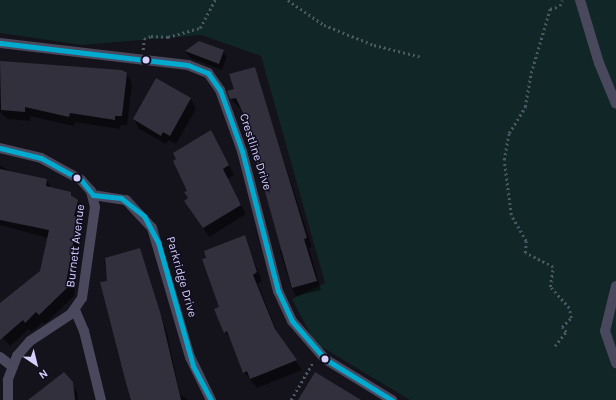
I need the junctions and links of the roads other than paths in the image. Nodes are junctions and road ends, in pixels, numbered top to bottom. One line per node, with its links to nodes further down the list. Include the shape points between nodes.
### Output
1 (580, 0): 3 (street, via 598,63)
2 (0, 42): 14 (street, Crestline Drive, via 196,67 208,74 217,84 252,183 282,302 298,330 318,353)
3 (616, 104)
4 (0, 148): 5 (street, Burnett Avenue, via 40,158 81,180)
5 (93, 195): 7 (street, Burnett Avenue, via 95,210 87,285); 13 (street, Parkridge Drive, via 126,200 152,228 191,361)
6 (616, 286): 9 (street, via 605,331)
7 (75, 310): 10 (street, Burnett Avenue, via 30,341); 12 (street, via 84,331)
8 (0, 357): 10 (street)
9 (616, 363)
10 (12, 367): 11 (street, Burnett Avenue, via 8,380)
11 (8, 400)
12 (101, 400)
13 (211, 400)
14 (392, 400)

